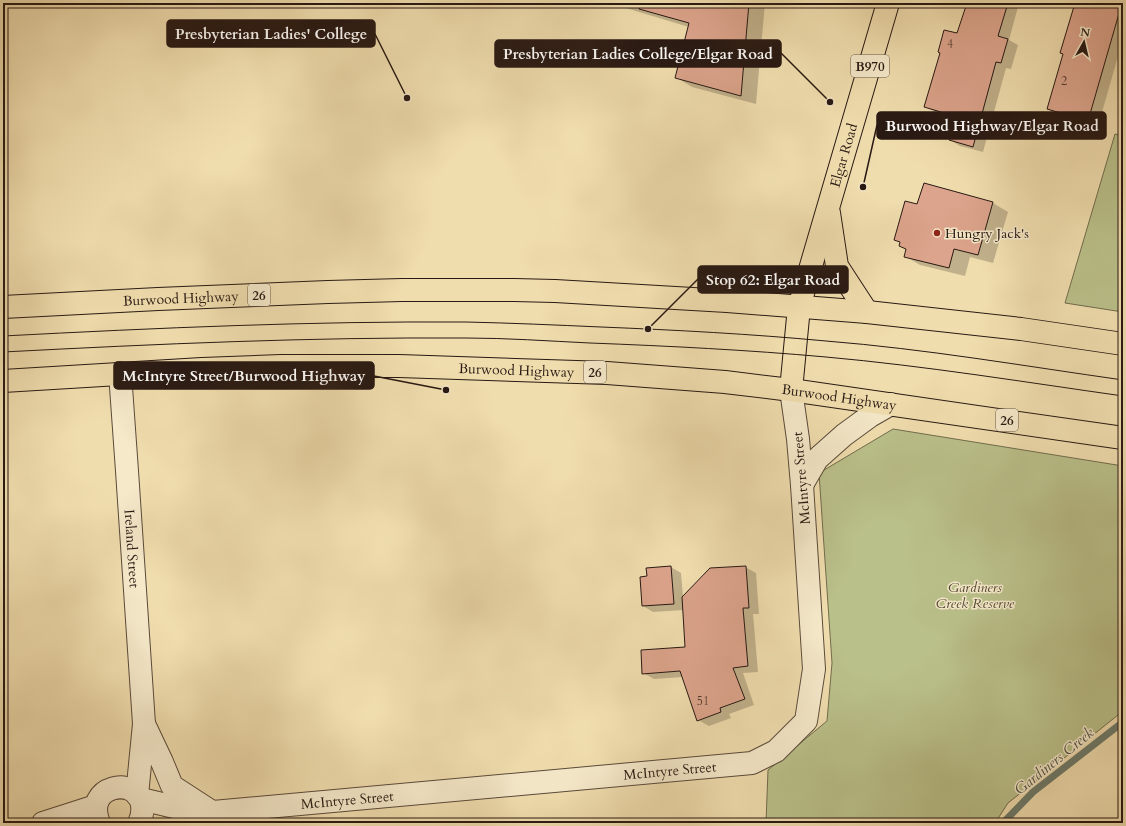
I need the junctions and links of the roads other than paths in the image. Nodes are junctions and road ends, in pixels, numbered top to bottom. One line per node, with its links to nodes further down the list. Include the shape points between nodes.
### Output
1 (888, 3): 2 (main road, Elgar Road / B970)
2 (828, 206): 4 (main road, Elgar Road / B970); 5 (main road, via 837,266)
3 (3, 307): 4 (main road, Burwood Highway / 26, via 402,290 555,291)
4 (799, 307): 5 (main road, Burwood Highway / 26); 9 (main road, Elgar Road)
5 (867, 312): 6 (main road, Burwood Highway / 26, via 1021,329)
6 (1123, 344)
7 (120, 373): 8 (main road, Burwood Highway / 26); 9 (main road, Burwood Highway / 26, via 281,366 399,366 607,373); 13 (street, Ireland Street)
8 (3, 381)
9 (791, 390): 10 (main road, Burwood Highway / 26); 12 (street, McIntyre Street)
10 (891, 404): 11 (main road, Burwood Highway / 26); 12 (street, via 844,435 817,459)
11 (1123, 438)
12 (802, 485): 17 (street, McIntyre Street, via 814,669 806,720 776,751 752,763)
13 (144, 724): 14 (street, Ireland Street); 15 (street, via 172,786)
14 (136, 804): 15 (street, McIntyre Street); 16 (street, via 111,789 100,798)
15 (213, 812): 17 (street, McIntyre Street)
16 (98, 814): 18 (street)
17 (273, 815)
18 (43, 823)

